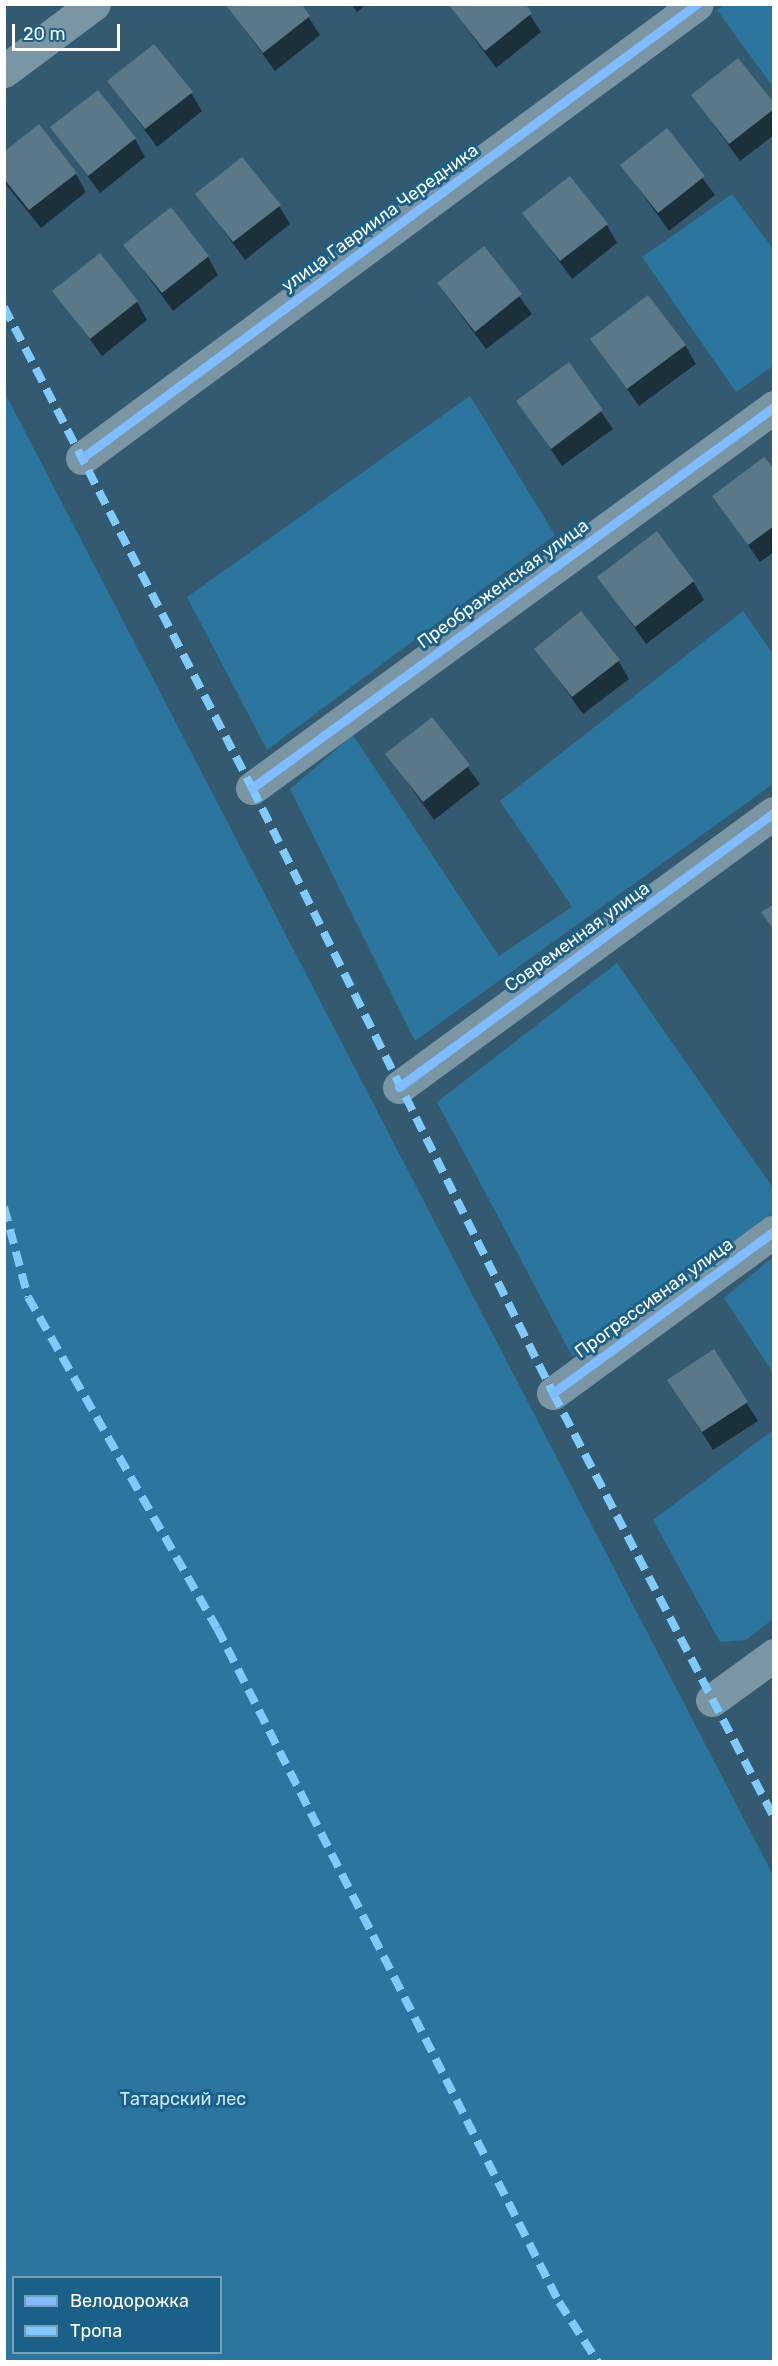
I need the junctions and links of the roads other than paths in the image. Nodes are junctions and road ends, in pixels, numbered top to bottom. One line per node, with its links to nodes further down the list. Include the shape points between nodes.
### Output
1 (94, 4): 3 (street)
2 (697, 4): 5 (street, улица Гавриила Чередника)
3 (4, 71)
4 (774, 407): 6 (street, Преображенская улица)
5 (82, 458)
6 (252, 788)
7 (774, 813): 8 (street, Современная улица)
8 (399, 1087)
9 (774, 1231): 10 (street, Прогрессивная улица)
10 (553, 1393)
11 (774, 1654): 12 (street)
12 (712, 1700)

